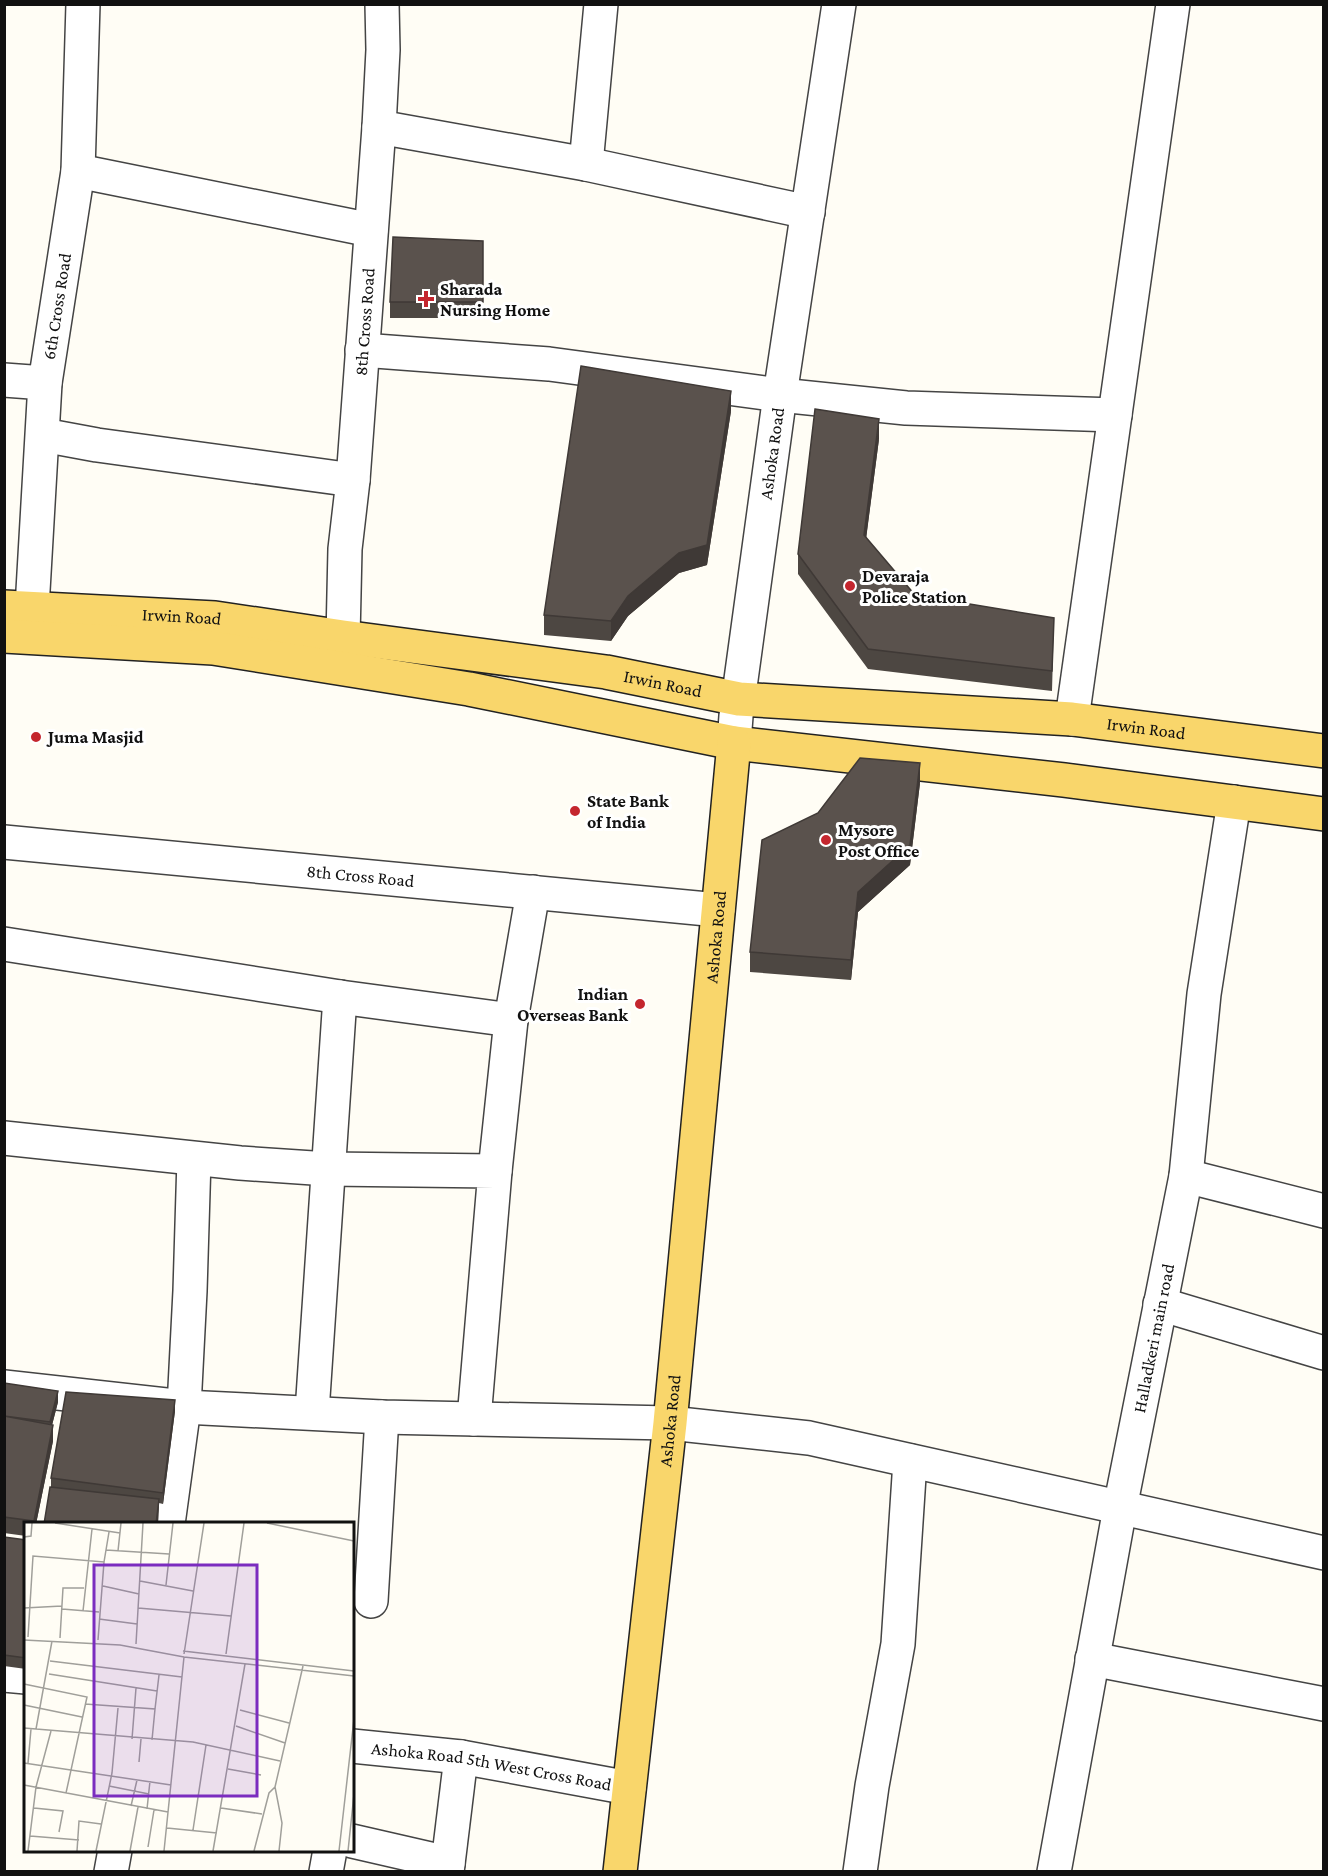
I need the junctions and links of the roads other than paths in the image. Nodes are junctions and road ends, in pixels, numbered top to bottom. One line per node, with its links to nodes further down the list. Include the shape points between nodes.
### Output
1 (83, 4): 8 (street, 6th Cross Road)
2 (382, 4): 6 (street, 8th Cross Road)
3 (601, 4): 7 (street)
4 (839, 4): 9 (street, Ashoka Road)
5 (1173, 4): 15 (street)
6 (380, 128): 7 (street); 10 (street, 8th Cross Road)
7 (586, 164): 9 (street)
8 (78, 171): 10 (street); 13 (street, 6th Cross Road)
9 (808, 212): 14 (street, Ashoka Road)
10 (371, 230): 11 (street, 8th Cross Road)
11 (362, 350): 14 (street, via 549,364); 17 (street, 8th Cross Road)
12 (4, 380): 13 (street)
13 (45, 383): 16 (street, 6th Cross Road)
14 (780, 395): 15 (street, via 906,408); 21 (street, Ashoka Road)
15 (1115, 415): 22 (street)
16 (43, 435): 17 (street); 18 (street, 6th Cross Road)
17 (353, 480): 20 (street, 8th Cross Road, via 345,549)
18 (18, 607): 20 (main road, Irwin Road, via 215,618)
19 (4, 636): 23 (main road, via 213,648 470,689)
20 (343, 637): 21 (main road, Irwin Road, via 606,672)
21 (739, 699): 22 (main road, Irwin Road); 23 (street, Ashoka Road)
22 (1072, 719): 24 (main road, Irwin Road)
23 (734, 743): 25 (main road); 29 (main road, Ashoka Road)
24 (1323, 751)
25 (1234, 802): 26 (main road); 37 (street, Halladkeri main road, via 1204,994)
26 (1323, 814)
27 (4, 842): 28 (street, 8th Cross Road)
28 (532, 892): 29 (street, 8th Cross Road); 32 (street)
29 (718, 910): 46 (main road, Ashoka Road)
30 (4, 944): 31 (street)
31 (340, 997): 32 (street); 35 (street)
32 (512, 1020): 36 (street)
33 (4, 1138): 34 (street)
34 (194, 1159): 35 (street); 42 (street)
35 (327, 1169): 36 (street); 43 (street)
36 (495, 1171): 45 (street)
37 (1186, 1176): 38 (street); 39 (street, Halladkeri main road)
38 (1323, 1211)
39 (1160, 1304): 40 (street); 48 (street, Halladkeri main road)
40 (1323, 1353)
41 (4, 1387): 42 (street)
42 (184, 1407): 43 (street); 49 (street)
43 (312, 1412): 44 (street)
44 (382, 1416): 45 (street); 51 (street)
45 (474, 1419): 46 (street)
46 (670, 1423): 47 (street, via 809,1438); 58 (main road, Ashoka Road)
47 (910, 1461): 48 (street); 66 (street, via 898,1644)
48 (1120, 1508): 50 (street); 52 (street, Halladkeri main road)
49 (168, 1522)
50 (1323, 1553)
51 (371, 1601)
52 (1092, 1659): 55 (street); 67 (street, Halladkeri main road)
53 (4, 1675): 54 (street)
54 (24, 1677)
55 (1323, 1704)
56 (354, 1746): 57 (street, Ashoka Road 5th West Cross Road)
57 (461, 1758): 58 (street, Ashoka Road 5th West Cross Road); 62 (street)
58 (630, 1788): 65 (main road, Ashoka Road)
59 (354, 1842): 62 (street)
60 (115, 1852): 63 (street)
61 (330, 1852): 64 (street)
62 (447, 1867)
63 (111, 1872)
64 (326, 1872)
65 (620, 1872)
66 (860, 1872)
67 (1054, 1872)

